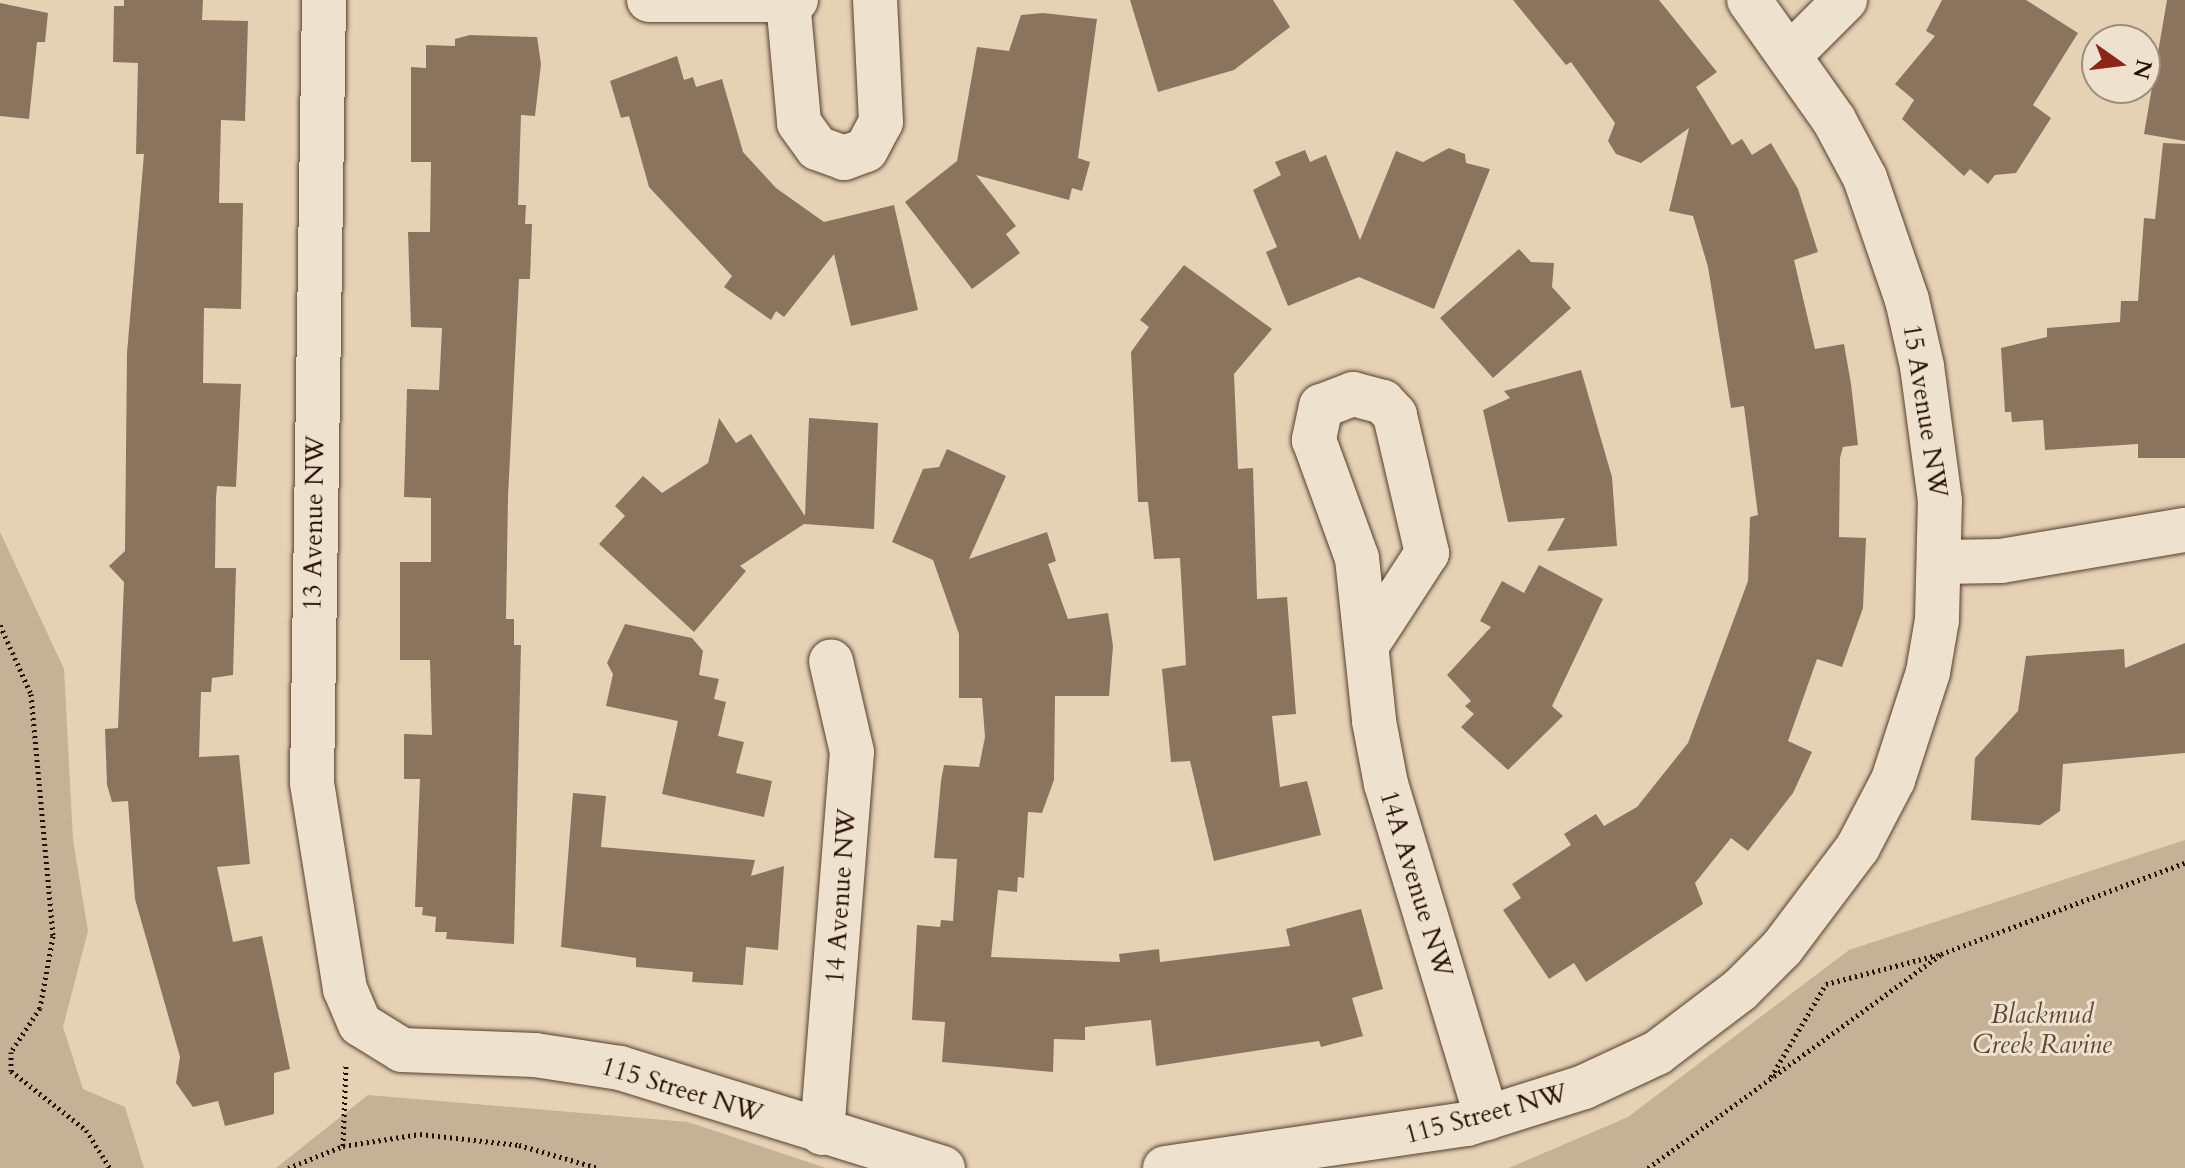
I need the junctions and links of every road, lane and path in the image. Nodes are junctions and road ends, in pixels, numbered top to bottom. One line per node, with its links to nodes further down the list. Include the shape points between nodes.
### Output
1 (324, 0): 16 (street, 13 Avenue NW, via 312,783 345,989)
2 (649, 0): 7 (street)
3 (796, 0): 7 (street)
4 (875, 0): 7 (street, via 881,122 866,150 844,158 817,148 799,123)
5 (1749, 0): 8 (street, 15 Avenue NW)
6 (1845, 0): 8 (street)
7 (788, 1)
8 (1790, 55): 10 (street, 15 Avenue NW, via 1865,178 1907,300 1935,444)
9 (2185, 530): 10 (street, via 2001,561)
10 (1941, 562): 17 (street, 15 Avenue NW, via 1937,620 1921,699 1893,780 1858,847 1782,948 1740,990)
11 (0, 625): 22 (path, via 31,694 53,936 40,1008 11,1052 11,1071 86,1130)
12 (1367, 645): 12 (street, 14A Avenue NW, via 1427,553 1395,415 1383,402 1353,394 1321,406 1314,440 1350,528); 19 (street, 14A Avenue NW, via 1386,784)
13 (831, 661): 20 (street, 14 Avenue NW, via 852,752)
14 (2185, 863): 15 (path)
15 (1941, 954): 18 (path); 18 (path, via 1826,984)
16 (370, 1035): 20 (street, 115 Street NW, via 402,1050 535,1055 620,1068); 21 (path, via 343,1068)
17 (1657, 1053): 19 (street, 115 Street NW, via 1584,1087)
18 (1769, 1081): 27 (path)
19 (1487, 1118): 26 (street, 115 Street NW, via 1395,1138)
20 (822, 1133): 25 (street, 115 Street NW)
21 (343, 1146): 23 (path); 24 (path, via 420,1134 574,1157)
22 (110, 1168)
23 (288, 1168)
24 (598, 1168)
25 (943, 1168)
26 (1165, 1168)
27 (1648, 1168)

